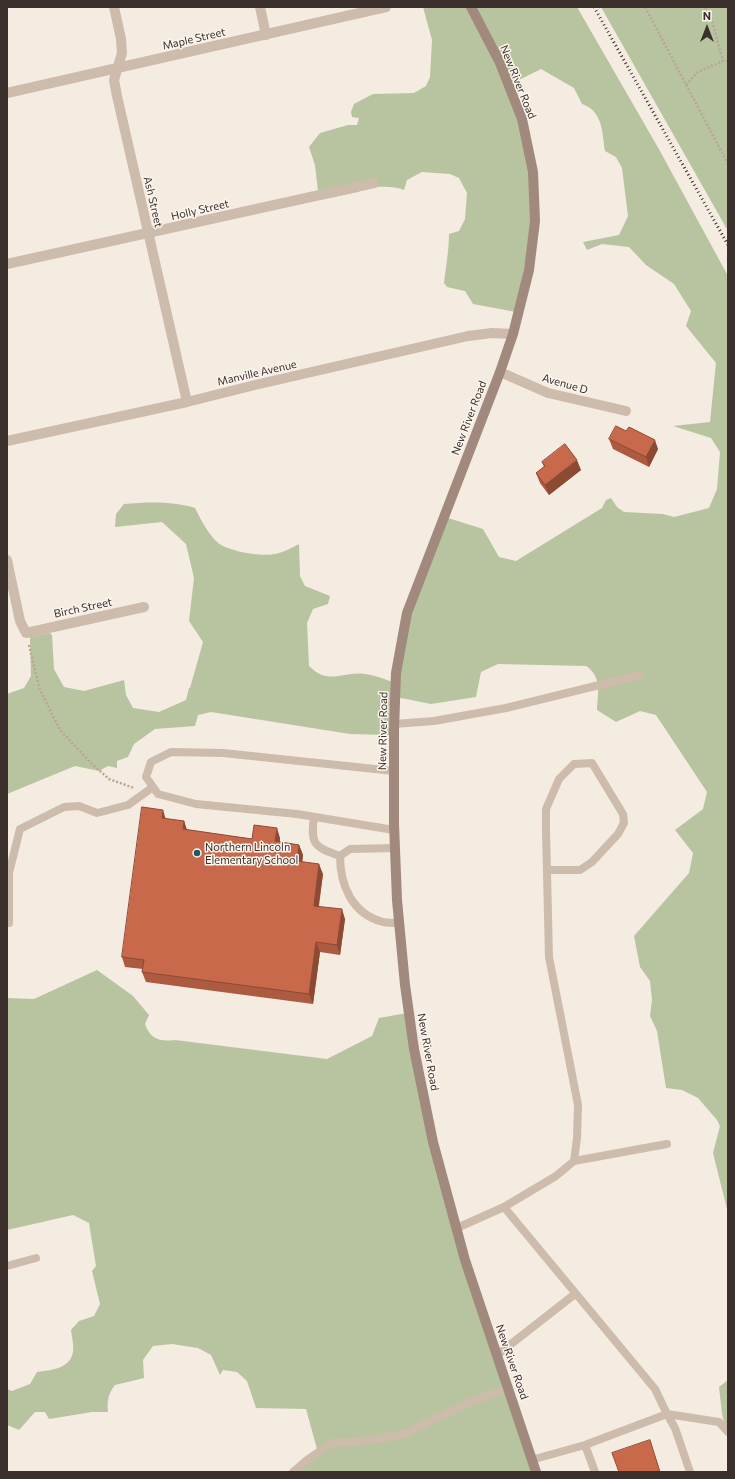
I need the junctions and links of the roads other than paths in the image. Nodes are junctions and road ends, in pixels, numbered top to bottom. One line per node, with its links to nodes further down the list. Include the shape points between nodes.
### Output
1 (114, 7): 6 (street, Ash Street, via 122,53)
2 (260, 7): 5 (street)
3 (386, 7): 5 (street, Maple Street)
4 (471, 7): 11 (street, New River Road, via 500,63 522,119 533,172 535,221 528,270)
5 (266, 35): 6 (street, Maple Street)
6 (118, 68): 7 (street, Maple Street); 9 (street, Ash Street, via 114,80)
7 (7, 93)
8 (374, 183): 9 (street, Holly Street)
9 (148, 234): 10 (street, Holly Street); 13 (street, Ash Street)
10 (7, 264)
11 (513, 334): 12 (street, New River Road); 13 (street, Manville Avenue, via 468,336)
12 (500, 372): 14 (street, Avenue D, via 548,393); 19 (street, New River Road, via 407,613 396,673)
13 (187, 402): 15 (street, Manville Avenue)
14 (626, 412)
15 (7, 441)
16 (7, 560): 17 (street, Birch Street, via 20,621 26,632)
17 (144, 606)
18 (640, 675): 19 (lane, via 506,708 434,721)
19 (394, 724): 20 (street, New River Road)
20 (394, 771): 21 (lane, via 223,753 171,752 151,762 146,777); 23 (street, New River Road)
21 (153, 787): 22 (lane, via 158,794 196,804); 27 (lane, via 128,805 97,813 79,806 64,807 20,829 9,873)
22 (314, 817): 23 (lane); 25 (lane, via 314,841 321,849)
23 (394, 830): 24 (street, New River Road)
24 (395, 848): 25 (lane, via 350,849); 28 (street, New River Road)
25 (340, 856): 28 (lane, via 345,886 354,904 363,912 383,922)
26 (547, 870): 26 (lane, via 546,809 559,779 574,764 592,763 623,814 624,823 618,834 592,862 580,870); 30 (lane, via 549,957 578,1105)
27 (9, 923)
28 (399, 923): 32 (street, New River Road, via 414,1049 433,1142)
29 (667, 1144): 30 (lane)
30 (574, 1161): 31 (lane, via 556,1176)
31 (504, 1207): 32 (lane); 35 (lane)
32 (457, 1228): 36 (street, New River Road)
33 (36, 1258): 34 (lane)
34 (7, 1266)
35 (575, 1294): 36 (lane); 38 (lane, via 654,1389)
36 (497, 1355): 37 (street, New River Road)
37 (508, 1388): 41 (street, New River Road); 42 (lane, via 468,1403 407,1433 378,1439 333,1442)
38 (668, 1414): 39 (lane, via 719,1422); 40 (lane); 45 (lane)
39 (728, 1432)
40 (585, 1445): 41 (lane); 44 (lane)
41 (531, 1460): 43 (street, New River Road)
42 (293, 1472)
43 (536, 1472)
44 (595, 1472)
45 (690, 1472)

